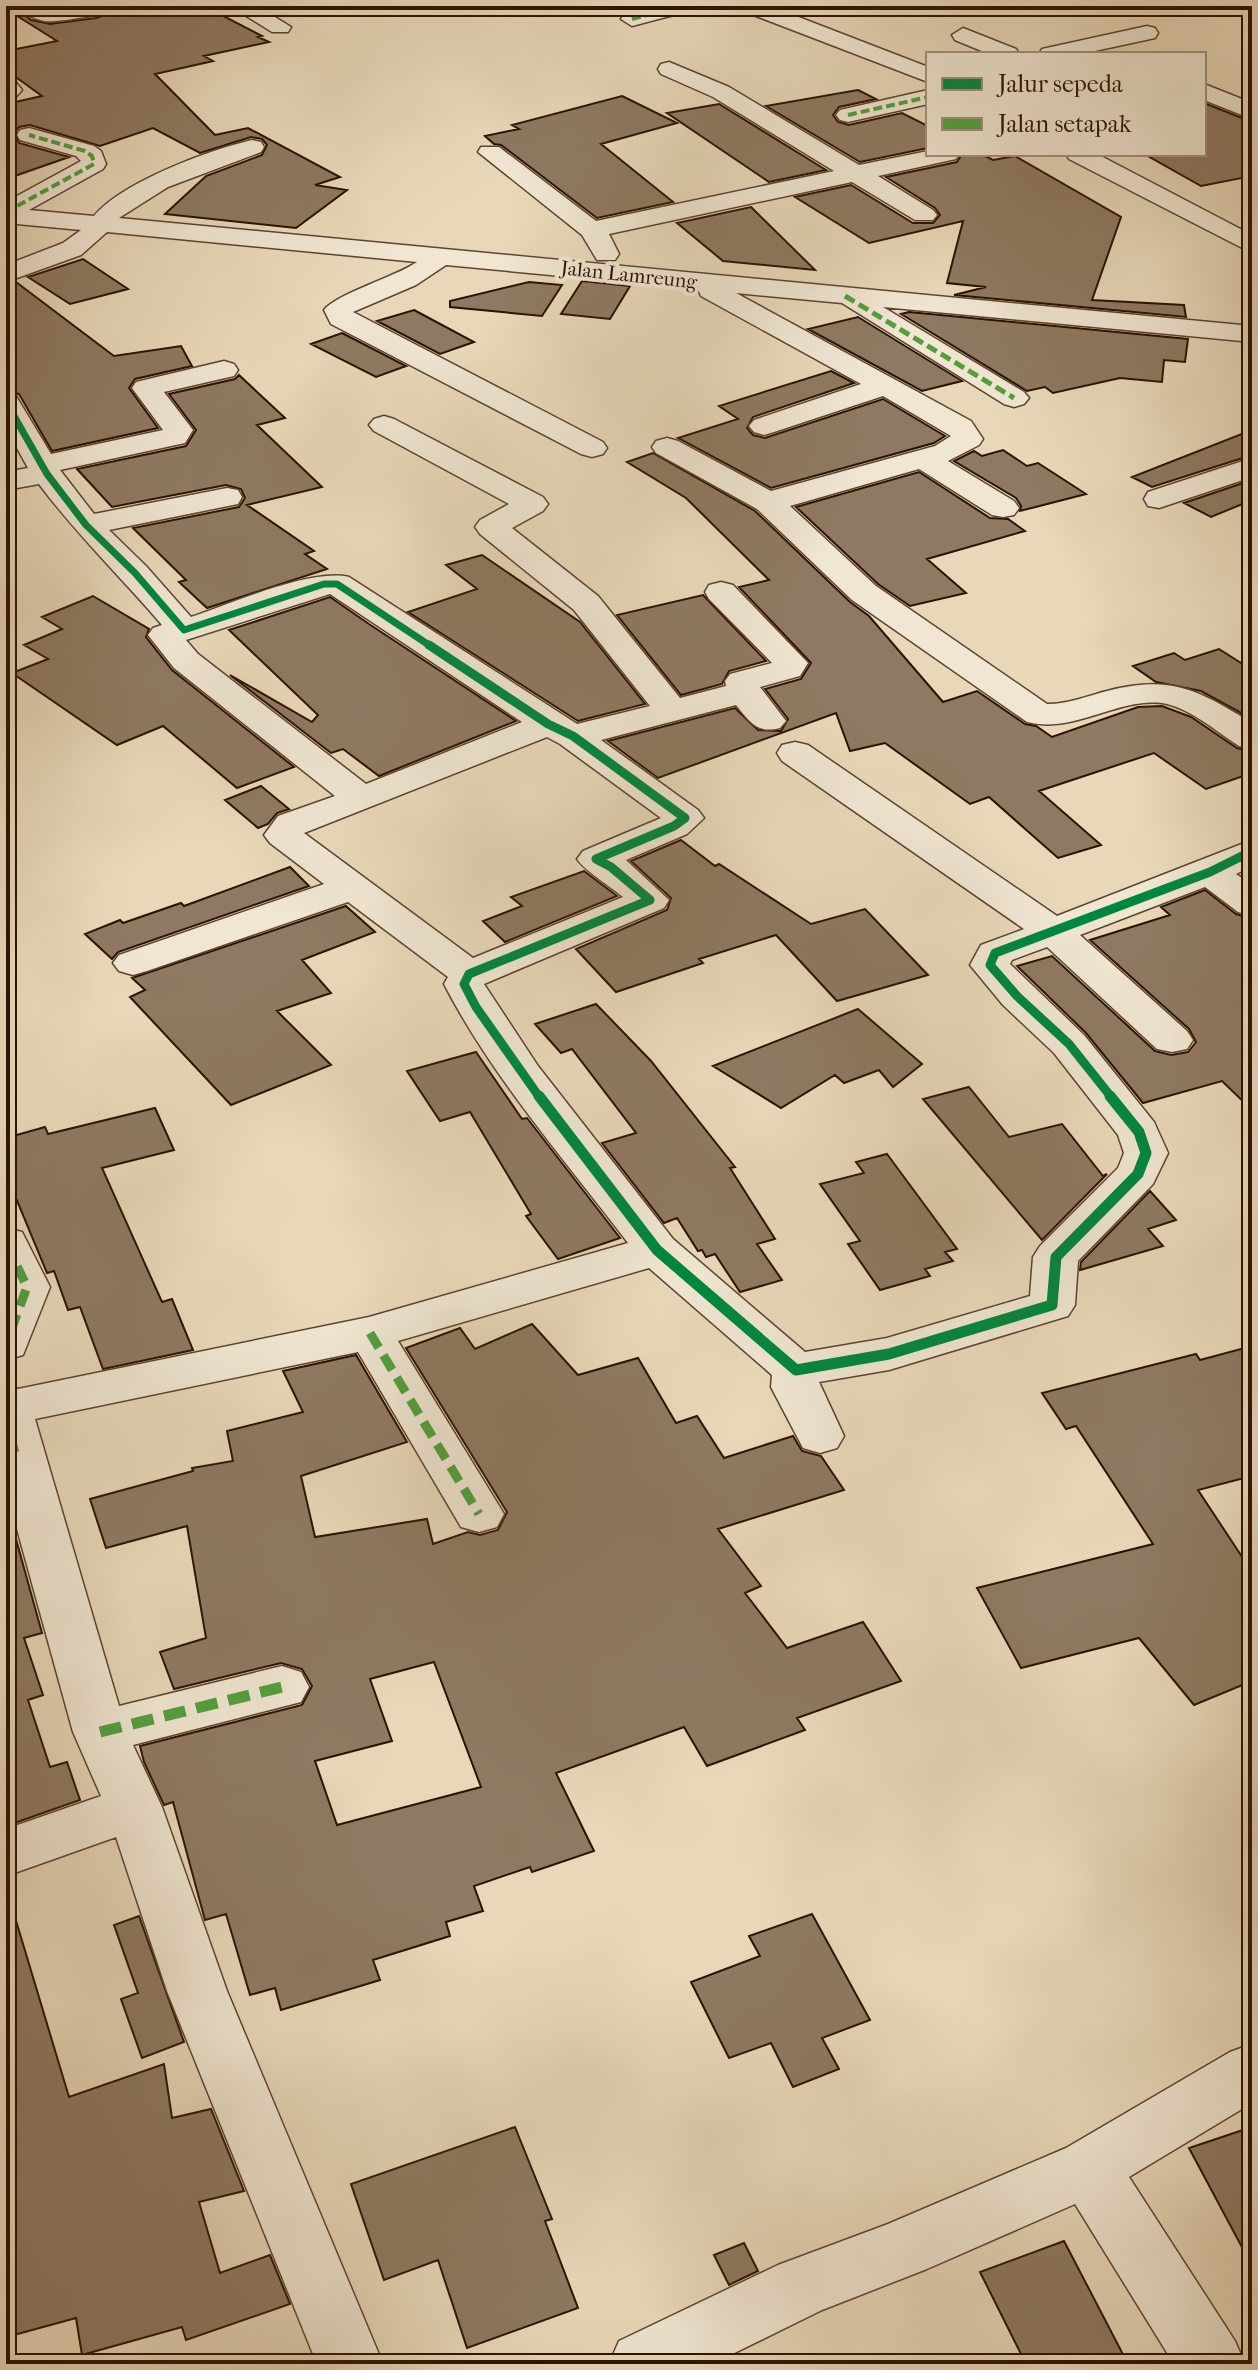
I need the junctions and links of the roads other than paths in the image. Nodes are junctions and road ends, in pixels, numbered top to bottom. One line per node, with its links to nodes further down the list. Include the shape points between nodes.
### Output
1 (27, 6): 2 (street, via 48,15)
2 (108, 6)
3 (241, 6): 9 (street)
4 (681, 6): 8 (street)
5 (751, 6): 15 (street)
6 (1241, 6): 7 (street)
7 (1252, 11)
8 (632, 19)
9 (280, 27)
10 (1147, 33): 13 (street)
11 (963, 35): 12 (street)
12 (1003, 52)
13 (1059, 52)
14 (669, 69): 27 (street, via 730,98)
15 (926, 74)
16 (6, 85): 18 (street)
17 (1206, 92): 20 (street)
18 (6, 94)
19 (926, 97): 21 (street)
20 (1252, 112)
21 (848, 115)
22 (29, 135): 29 (street, via 85,151 94,164)
23 (252, 147): 32 (street, via 159,182)
24 (490, 152): 33 (street)
25 (938, 156): 27 (street)
26 (1082, 156): 31 (street)
27 (854, 175): 30 (street); 33 (street)
28 (1240, 212): 31 (street)
29 (6, 214): 32 (street, Jalan Lamreung)
30 (924, 215)
31 (1204, 219): 34 (street)
32 (100, 223): 35 (street, Jalan Lamreung); 37 (street, via 72,249)
33 (591, 230): 36 (street, via 606,252)
34 (1252, 245)
35 (441, 256): 36 (street, Jalan Lamreung); 48 (street, via 400,284 344,306 338,310 341,318)
36 (606, 273): 38 (street, Jalan Lamreung)
37 (6, 274)
38 (695, 282): 39 (street, Jalan Lamreung); 42 (street)
39 (845, 296): 40 (street, Jalan Lamreung); 43 (street)
40 (1250, 337)
41 (224, 370): 51 (street, via 146,388 178,430 174,437)
42 (886, 385): 46 (street); 49 (street, via 967,433 960,446)
43 (1014, 398)
44 (6, 402): 51 (street)
45 (384, 425): 61 (street, via 532,504 491,527 586,603)
46 (764, 426)
47 (667, 447): 55 (street)
48 (592, 448)
49 (923, 458): 55 (street); 56 (street)
50 (1252, 467): 54 (street)
51 (45, 470): 52 (street); 57 (street)
52 (6, 481)
53 (227, 497): 57 (street)
54 (1159, 499)
55 (768, 502): 64 (street, via 864,593 1039,715 1060,717 1163,693 1182,697)
56 (1003, 508)
57 (86, 525): 59 (street)
58 (721, 592): 60 (street, via 791,663 788,669 742,681)
59 (184, 630): 63 (street, via 337,584); 66 (street, via 165,635 186,661)
60 (744, 692): 61 (street); 62 (street)
61 (671, 709): 63 (street)
62 (768, 721)
63 (561, 730): 66 (street); 73 (street, via 685,818 596,859 650,900)
64 (1252, 738)
65 (795, 753): 71 (street)
66 (362, 799): 69 (street, via 291,824 283,835)
67 (1252, 851): 68 (street)
68 (1210, 872): 70 (street); 71 (street)
69 (353, 887): 72 (street); 73 (street)
70 (1252, 904)
71 (1053, 931): 74 (street); 79 (street, via 995,953 990,965 1069,1044 1139,1132 1146,1153 1138,1174 1056,1257 1052,1305 889,1354)
72 (133, 963)
73 (469, 974): 76 (street, via 464,984 476,1007)
74 (1172, 1040)
75 (6, 1243): 78 (street, via 27,1287)
76 (657, 1250): 77 (street); 79 (street)
77 (370, 1333): 80 (street); 82 (street)
78 (6, 1344)
79 (796, 1370): 81 (street, via 795,1387)
80 (9, 1427): 84 (street, via 46,1534)
81 (820, 1436)
82 (479, 1514)
83 (282, 1687): 84 (street)
84 (100, 1732): 85 (street)
85 (134, 1807): 86 (street); 89 (street, via 197,1991)
86 (6, 1852)
87 (1252, 2071): 88 (street)
88 (1088, 2168): 90 (street, via 801,2287); 91 (street)
89 (350, 2364)
90 (642, 2364)
91 (1212, 2364)

